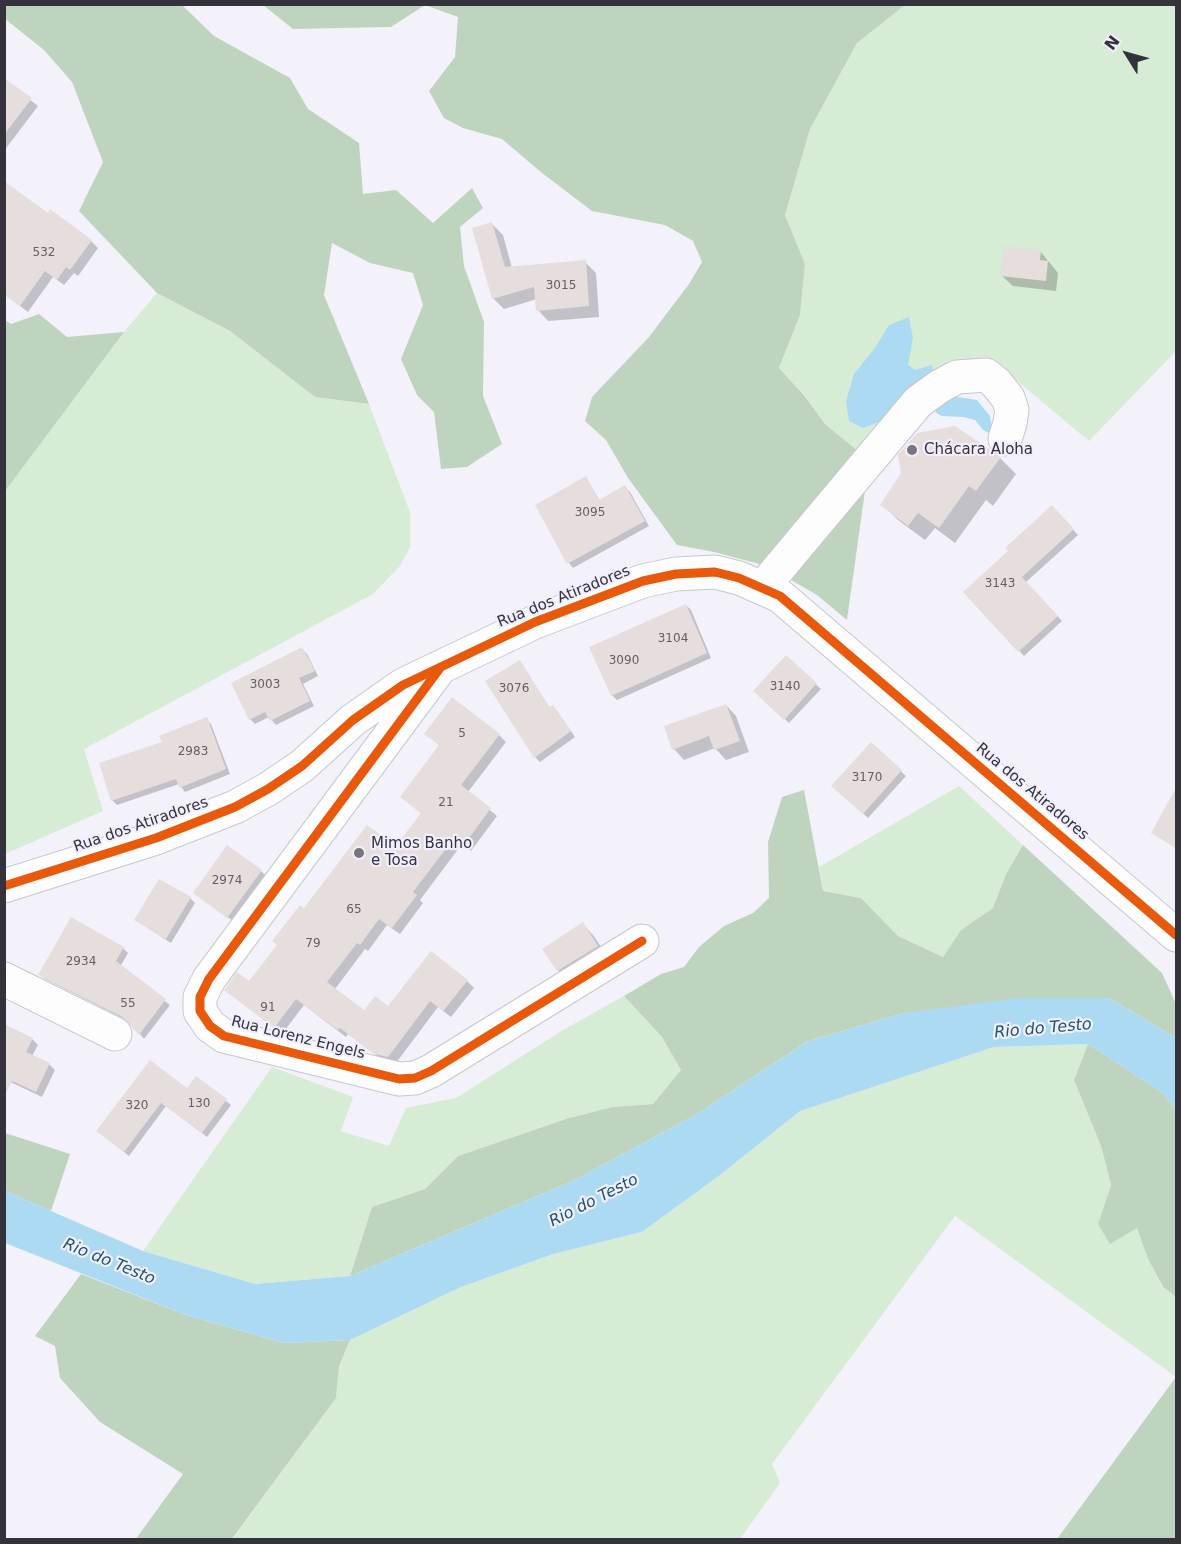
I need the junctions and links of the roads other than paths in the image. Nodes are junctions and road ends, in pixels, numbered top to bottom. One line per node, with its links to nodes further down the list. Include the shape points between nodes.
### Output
1 (1005, 439): 2 (street, via 1012,411 1008,398 986,375 957,377 940,386 918,402)
2 (763, 587): 3 (street, Rua dos Atiradores, via 715,572 643,581 535,622); 5 (street, Rua dos Atiradores, via 805,616)
3 (442, 666): 4 (street, Rua dos Atiradores, via 378,701 302,766 235,807 156,838); 6 (street, Rua Lorenz Engels, via 209,978 200,996 200,1011 210,1026 224,1036 399,1079 415,1077 431,1071)
4 (4, 886)
5 (1176, 935)
6 (642, 941)
7 (4, 979): 8 (street)
8 (115, 1035)

